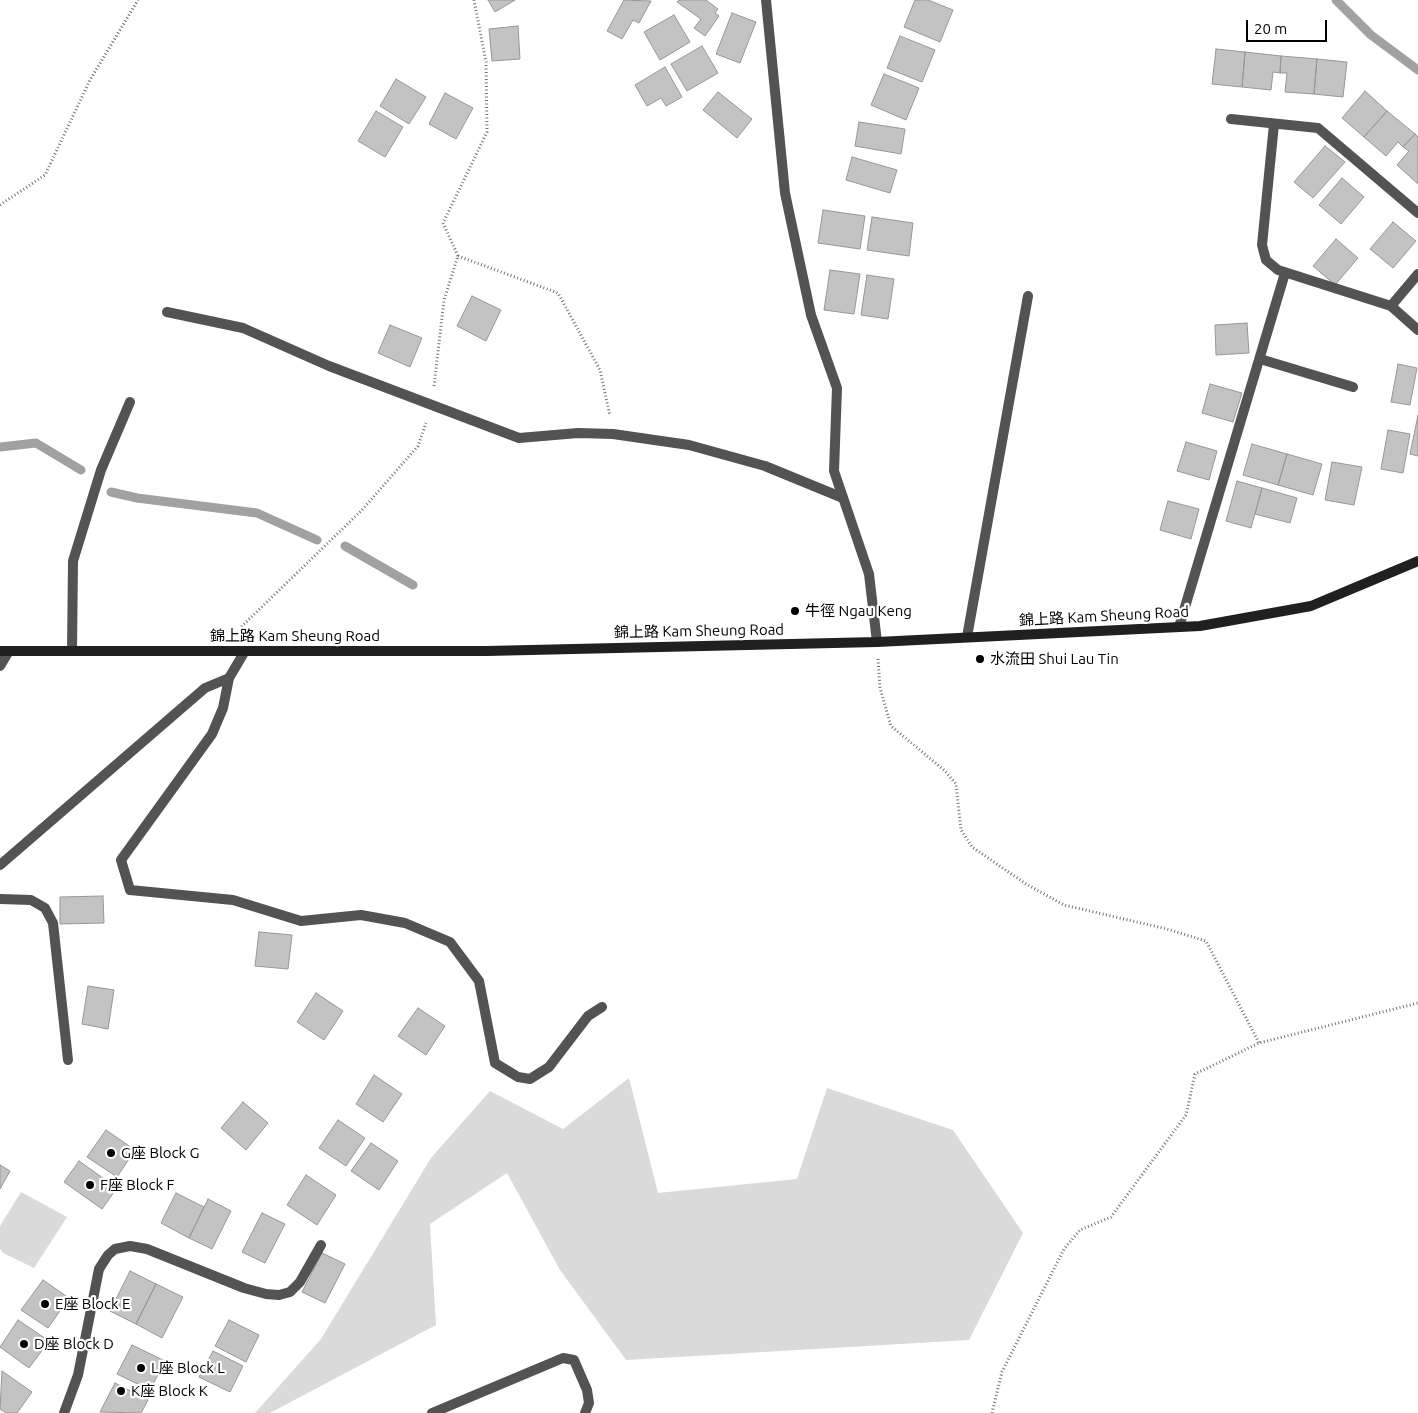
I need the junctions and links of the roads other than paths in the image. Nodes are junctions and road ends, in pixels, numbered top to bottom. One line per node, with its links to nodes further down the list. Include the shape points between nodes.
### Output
1 (766, 0): 14 (street, via 785,193 811,315 837,388 834,471)
2 (1231, 119): 3 (street)
3 (1274, 124): 4 (street, via 1318,128); 5 (street, via 1262,245 1266,260)
4 (1418, 214)
5 (1285, 273): 8 (street); 11 (street)
6 (1418, 274): 8 (street)
7 (1028, 296): 17 (street)
8 (1391, 306): 10 (street)
9 (167, 312): 14 (street, via 243,328 330,366 519,438 578,433 614,434 688,445 765,466)
10 (1418, 330)
11 (1260, 359): 12 (street); 16 (street)
12 (1353, 387)
13 (130, 402): 20 (street, via 101,470 74,561)
14 (843, 498): 18 (street, via 869,574)
15 (1418, 561): 16 (main road, 錦上路 Kam Sheung Road, via 1312,606)
16 (1179, 627): 17 (main road, 錦上路 Kam Sheung Road)
17 (967, 637): 18 (main road, 錦上路 Kam Sheung Road)
18 (877, 642): 21 (main road, 錦上路 Kam Sheung Road, via 487,651)
19 (5, 651): 20 (main road, 錦上路 Kam Sheung Road); 22 (street)
20 (72, 651): 21 (main road, 錦上路 Kam Sheung Road)
21 (245, 651): 23 (street)
22 (0, 666)
23 (229, 678): 24 (street, via 205,688); 26 (street, via 224,708 212,734 121,860 130,890 233,900 301,921 361,915 405,923 450,942 479,980 495,1062 518,1077 530,1079 549,1067 588,1016)
24 (0, 865)
25 (0, 899): 27 (street, via 31,900 45,908 53,923)
26 (602, 1007)
27 (68, 1060)
28 (321, 1245): 29 (street, via 300,1282 290,1292 279,1295 244,1288 147,1249 130,1246 115,1249 99,1269 78,1375)
29 (64, 1413)
30 (432, 1413): 31 (street, via 562,1358 574,1360 587,1390 589,1403)
31 (585, 1413)

